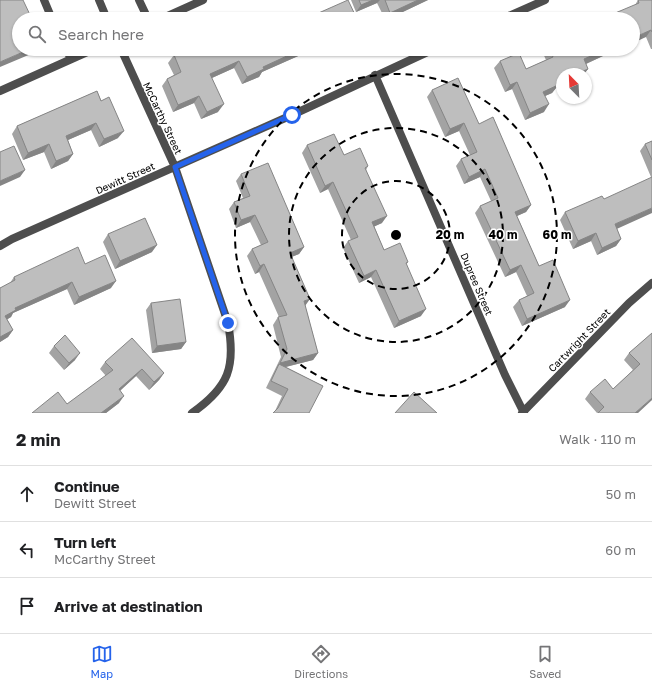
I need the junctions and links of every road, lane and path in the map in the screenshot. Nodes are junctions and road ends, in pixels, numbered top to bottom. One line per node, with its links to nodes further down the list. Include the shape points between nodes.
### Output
1 (44, 0): 6 (street)
2 (99, 0): 7 (street)
3 (139, 0): 8 (street)
4 (203, 0): 9 (street)
5 (545, 0): 10 (street)
6 (49, 12)
7 (104, 12)
8 (145, 12)
9 (176, 12)
10 (518, 12)
11 (69, 56): 15 (street)
12 (77, 56): 15 (street)
13 (124, 56): 18 (street, McCarthy Street)
14 (418, 56): 16 (street, Dewitt Street)
15 (70, 59): 17 (street)
16 (375, 75): 18 (street, Dewitt Street); 22 (street, Dupree Street)
17 (0, 91)
18 (175, 167): 19 (street, Dewitt Street); 21 (street, McCarthy Street, via 228,323 231,342 228,374 224,384)
19 (0, 246)
20 (652, 283): 22 (street, Cartwright Street, via 629,303)
21 (192, 413)
22 (523, 413)

